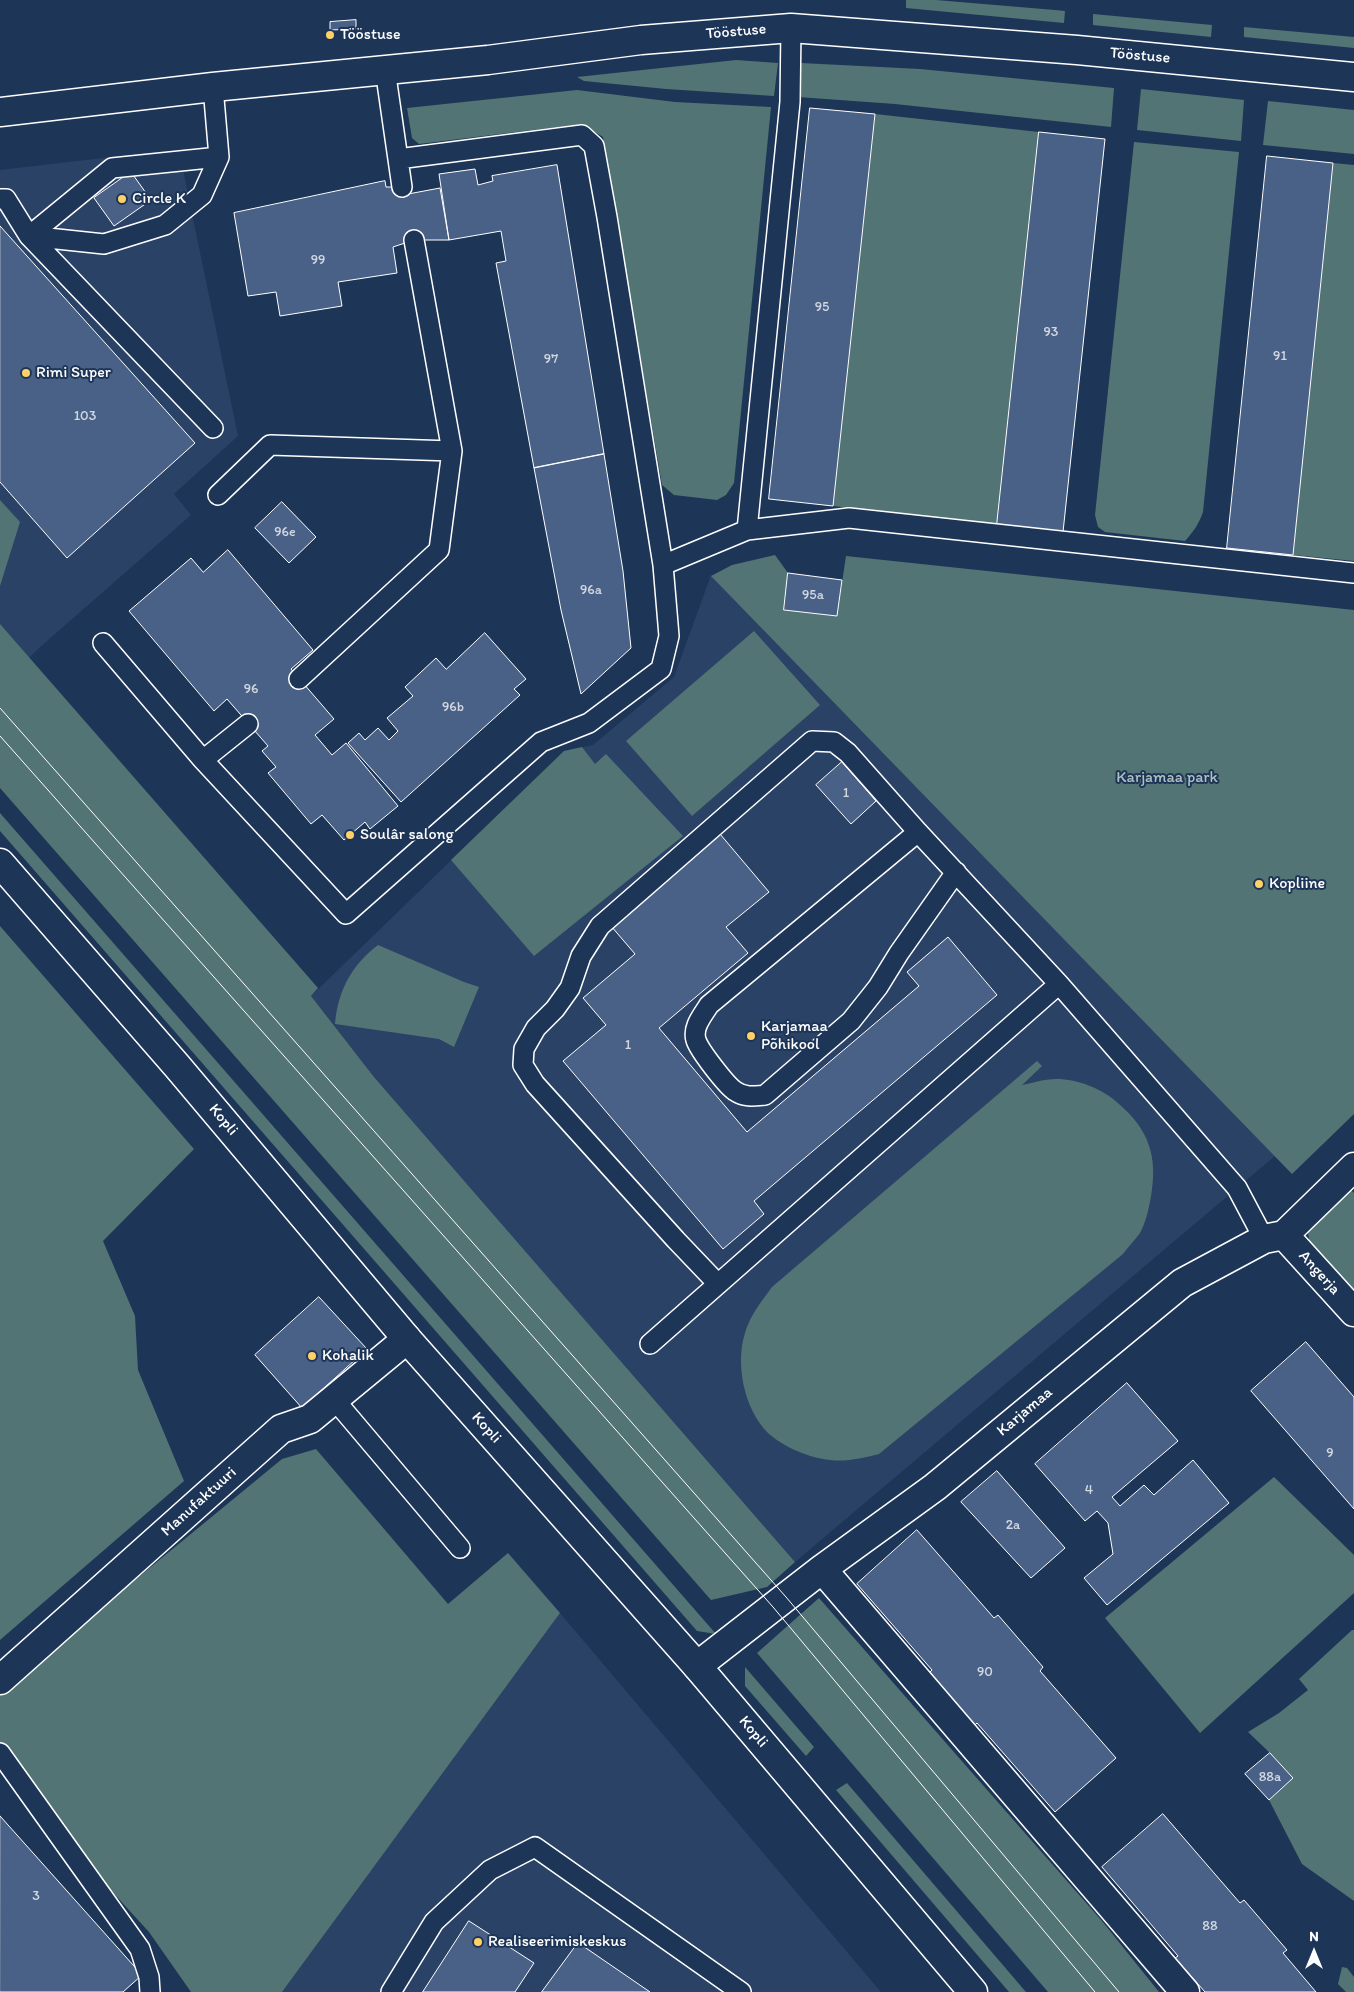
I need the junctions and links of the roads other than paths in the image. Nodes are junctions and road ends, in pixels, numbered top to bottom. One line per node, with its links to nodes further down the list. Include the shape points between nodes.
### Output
1 (791, 28): 2 (street, Tööstuse, via 641,40 488,60); 3 (street, Tööstuse, via 1077,50); 15 (lane, via 790,102)
2 (385, 69): 4 (street, Tööstuse); 7 (lane)
3 (1354, 77)
4 (213, 87): 5 (street, Tööstuse); 6 (lane)
5 (0, 112)
6 (219, 157): 10 (lane, via 112,168); 10 (lane, via 202,196 164,225 104,244)
7 (398, 159): 8 (lane); 16 (lane, via 582,134 594,146)
8 (402, 187)
9 (0, 199): 10 (lane, via 6,199)
10 (29, 236): 12 (lane)
11 (414, 240): 13 (lane)
12 (213, 428)
13 (452, 451): 14 (lane, via 270,445); 19 (lane, via 439,550)
14 (218, 495)
15 (747, 530): 16 (lane); 17 (lane, via 849,518)
16 (663, 565): 21 (lane, via 669,636 661,669 589,723 541,742 346,914)
17 (1354, 572)
18 (103, 643): 21 (lane)
19 (299, 679)
20 (248, 724): 21 (lane)
21 (202, 760)
22 (918, 832): 24 (lane); 24 (lane, via 709,1005 698,1022 695,1039 704,1056 735,1091 748,1096 765,1095 851,1021); 28 (lane, via 848,753 834,742 812,741 600,926 581,956 570,988 536,1028 524,1049 524,1066 535,1084)
23 (0, 863): 30 (street, Kopli)
24 (956, 872): 25 (lane)
25 (1059, 984): 27 (lane, via 1237,1188); 28 (lane)
26 (1354, 1167): 27 (street, Karjamaa)
27 (1274, 1237): 29 (street, Angerja); 34 (street, Karjamaa, via 1182,1283 935,1487)
28 (718, 1284): 31 (lane)
29 (1354, 1312)
30 (407, 1338): 32 (street, Manufaktuuri); 35 (street, Kopli)
31 (650, 1344)
32 (334, 1400): 33 (lane); 36 (street, Manufaktuuri, via 310,1419 281,1429)
33 (460, 1548)
34 (822, 1569): 35 (street, Karjamaa); 42 (street)
35 (698, 1666): 41 (street, Kopli)
36 (0, 1680)
37 (0, 1752): 38 (lane, via 140,1949)
38 (150, 1992)
39 (391, 1992): 40 (lane, via 434,1922 490,1870 535,1847)
40 (741, 1992)
41 (973, 1992)
42 (1185, 1992)

